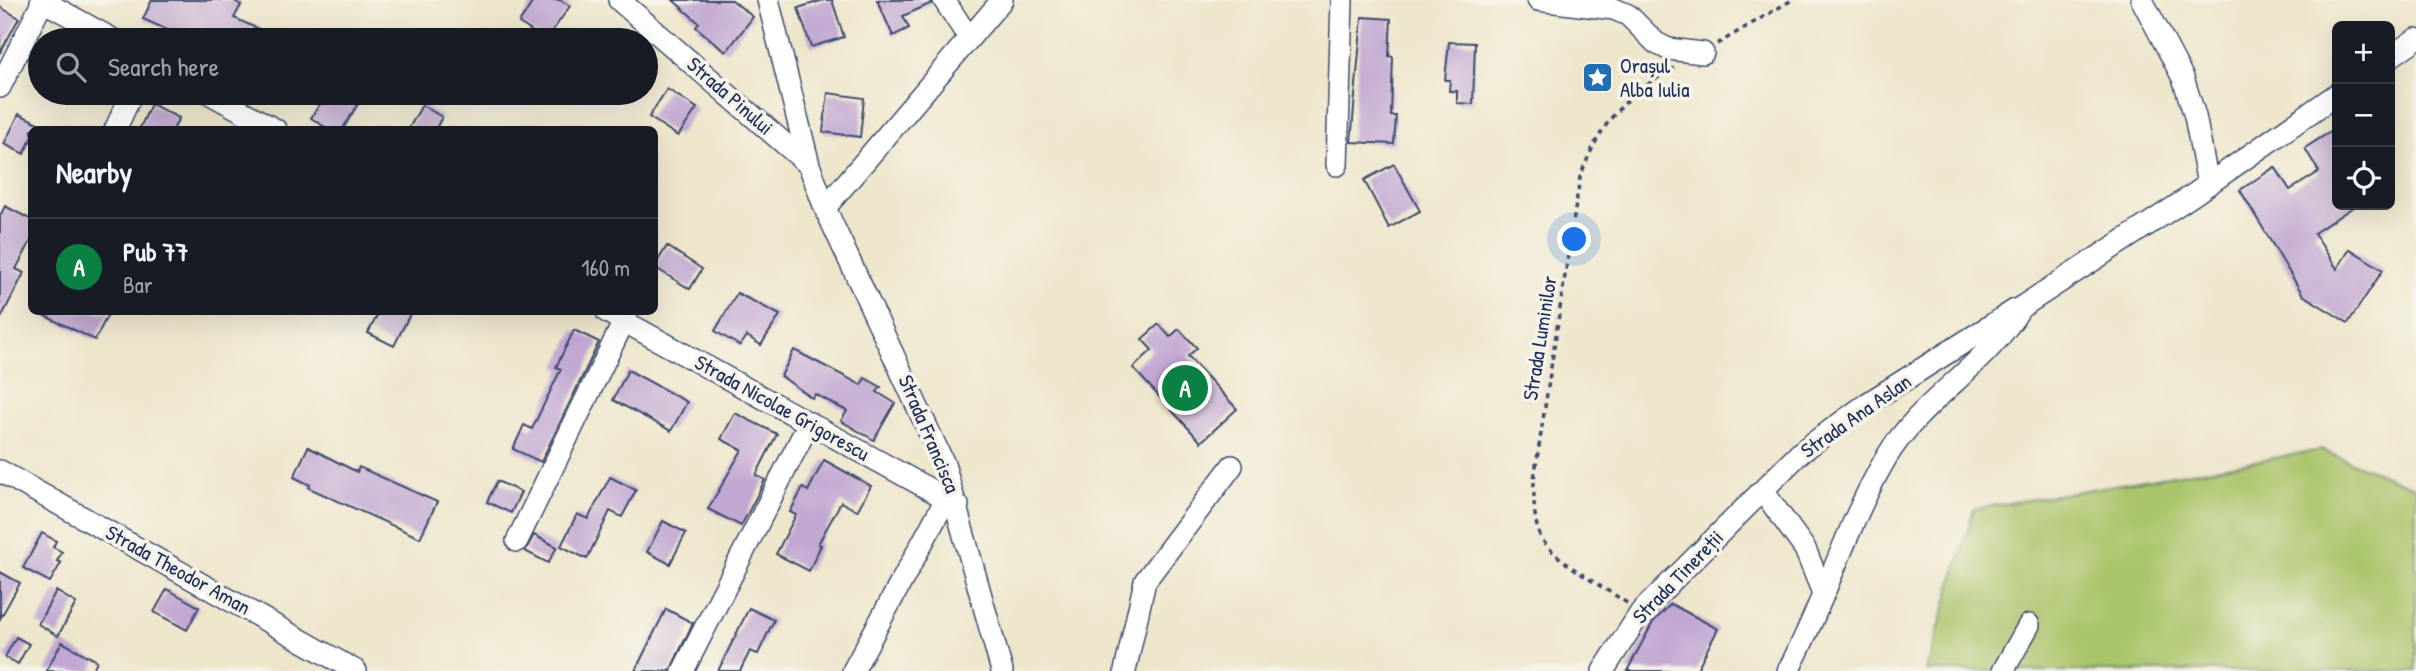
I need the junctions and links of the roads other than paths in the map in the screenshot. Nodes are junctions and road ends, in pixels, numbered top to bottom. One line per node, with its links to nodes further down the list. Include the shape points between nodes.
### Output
1 (619, 0): 11 (street, Strada Pinului)
2 (768, 0): 24 (street, Strada Francisca)
3 (944, 0): 14 (street)
4 (1002, 0): 14 (street)
5 (1342, 0): 25 (street)
6 (1538, 0): 16 (street, via 1614,9 1628,15 1668,49)
7 (2142, 0): 26 (street, via 2183,78)
8 (42, 1): 9 (street); 10 (street)
9 (29, 28)
10 (92, 28)
11 (651, 28)
12 (28, 30): 18 (street)
13 (658, 34): 24 (street, Strada Pinului)
14 (969, 38): 27 (street)
15 (2416, 39): 17 (street)
16 (1703, 52)
17 (2395, 54)
18 (0, 87)
19 (2332, 97): 26 (street, Strada Ana Aslan)
20 (126, 105): 22 (street)
21 (231, 105): 23 (street)
22 (116, 126)
23 (269, 126)
24 (809, 165): 27 (street, Strada Francisca)
25 (1338, 165)
26 (2208, 184): 28 (street, Strada Ana Aslan)
27 (825, 208): 34 (street, Strada Francisca, via 930,430)
28 (2020, 307): 33 (street, Strada Ana Aslan, via 1835,425); 36 (street, Strada Ana Aslan, via 2001,336 1912,420 1886,458)
29 (616, 316): 30 (street, Strada Nicolae Grigorescu); 35 (street)
30 (809, 423): 34 (street, Strada Nicolae Grigorescu); 39 (street)
31 (1232, 466): 42 (street, via 1145,581)
32 (0, 471): 38 (street, Strada Theodor Aman)
33 (1763, 491): 36 (street, via 1805,549); 43 (street, Strada Tinereții, via 1641,612)
34 (952, 502): 40 (street); 41 (street, Strada Francisca)
35 (517, 541)
36 (1823, 593): 44 (street, Strada Ana Aslan)
37 (2029, 625): 45 (street)
38 (356, 671)
39 (683, 671)
40 (853, 671)
41 (1002, 671)
42 (1125, 671)
43 (1603, 671)
44 (1788, 671)
45 (2003, 671)

